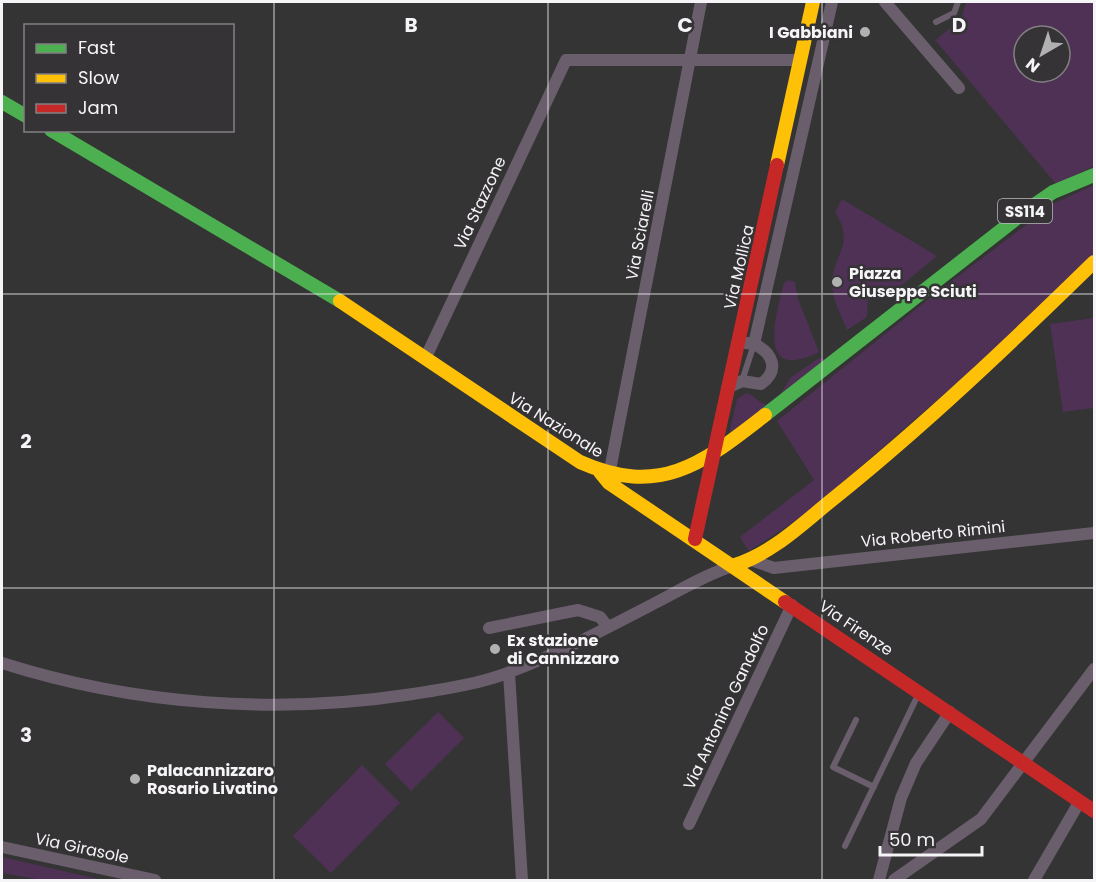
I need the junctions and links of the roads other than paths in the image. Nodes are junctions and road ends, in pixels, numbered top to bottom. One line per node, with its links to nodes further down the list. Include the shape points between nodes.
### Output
1 (702, 2): 7 (street, Via Sciarelli)
2 (813, 2): 8 (street, Via Mollica)
3 (832, 2): 14 (street)
4 (885, 2): 9 (street)
5 (958, 2): 6 (lane, via 954,13)
6 (936, 22)
7 (692, 58): 8 (street); 19 (street, Via Stazzone, via 566,60); 23 (street, Via Sciarelli)
8 (801, 60): 13 (street, Via Mollica)
9 (959, 88)
10 (2, 102): 11 (street)
11 (24, 115)
12 (54, 132): 19 (street, Via Nazionale, via 315,285)
13 (780, 157): 14 (lane); 17 (street, Via Mollica)
14 (796, 162): 18 (street)
15 (1095, 175): 22 (street, Via Nazionale / SS114, via 1053,192)
16 (1095, 262): 28 (street, via 994,360 869,470 777,544)
17 (739, 342): 18 (street); 21 (street, Via Mollica)
18 (754, 344): 20 (lane); 20 (street, via 766,350 773,369 761,384)
19 (425, 359): 23 (street, Via Nazionale)
20 (742, 381): 21 (street)
21 (727, 388): 22 (street, Via Mollica)
22 (712, 456): 24 (street, Via Nazionale, via 665,475); 27 (street, Via Mollica)
23 (604, 474): 24 (street, Via Nazionale); 25 (street, Via Firenze, via 609,483)
24 (631, 477): 25 (street)
25 (636, 500): 27 (street, Via Firenze)
26 (1095, 533): 30 (street, Via Roberto Rimini)
27 (695, 539): 29 (street, Via Firenze)
28 (751, 560): 29 (street); 30 (street)
29 (735, 565): 31 (street, Via Firenze); 33 (street)
30 (774, 568): 31 (street)
31 (758, 581): 32 (street, Via Firenze)
32 (792, 605): 38 (street, Via Firenze); 45 (street, Via Antonino Gandolfo)
33 (608, 627): 34 (street, via 600,618 578,610); 37 (street)
34 (489, 628)
35 (2, 663): 37 (street, via 84,686 144,697 225,703 317,704 383,699)
36 (1095, 669): 41 (street)
37 (509, 673): 49 (street)
38 (920, 692): 39 (street, Via Firenze); 42 (lane)
39 (950, 712): 41 (street, Via Firenze); 50 (street, via 916,763 904,789)
40 (856, 720): 42 (lane, via 833,767)
41 (1025, 763): 43 (street, Via Firenze); 51 (street, via 981,819)
42 (874, 787): 46 (lane)
43 (1080, 801): 44 (street, Via Firenze); 52 (street)
44 (1095, 811)
45 (689, 824)
46 (844, 846)
47 (2, 847): 48 (street, Via Girasole)
48 (155, 880)
49 (522, 880)
50 (879, 880)
51 (894, 880)
52 (1034, 880)

